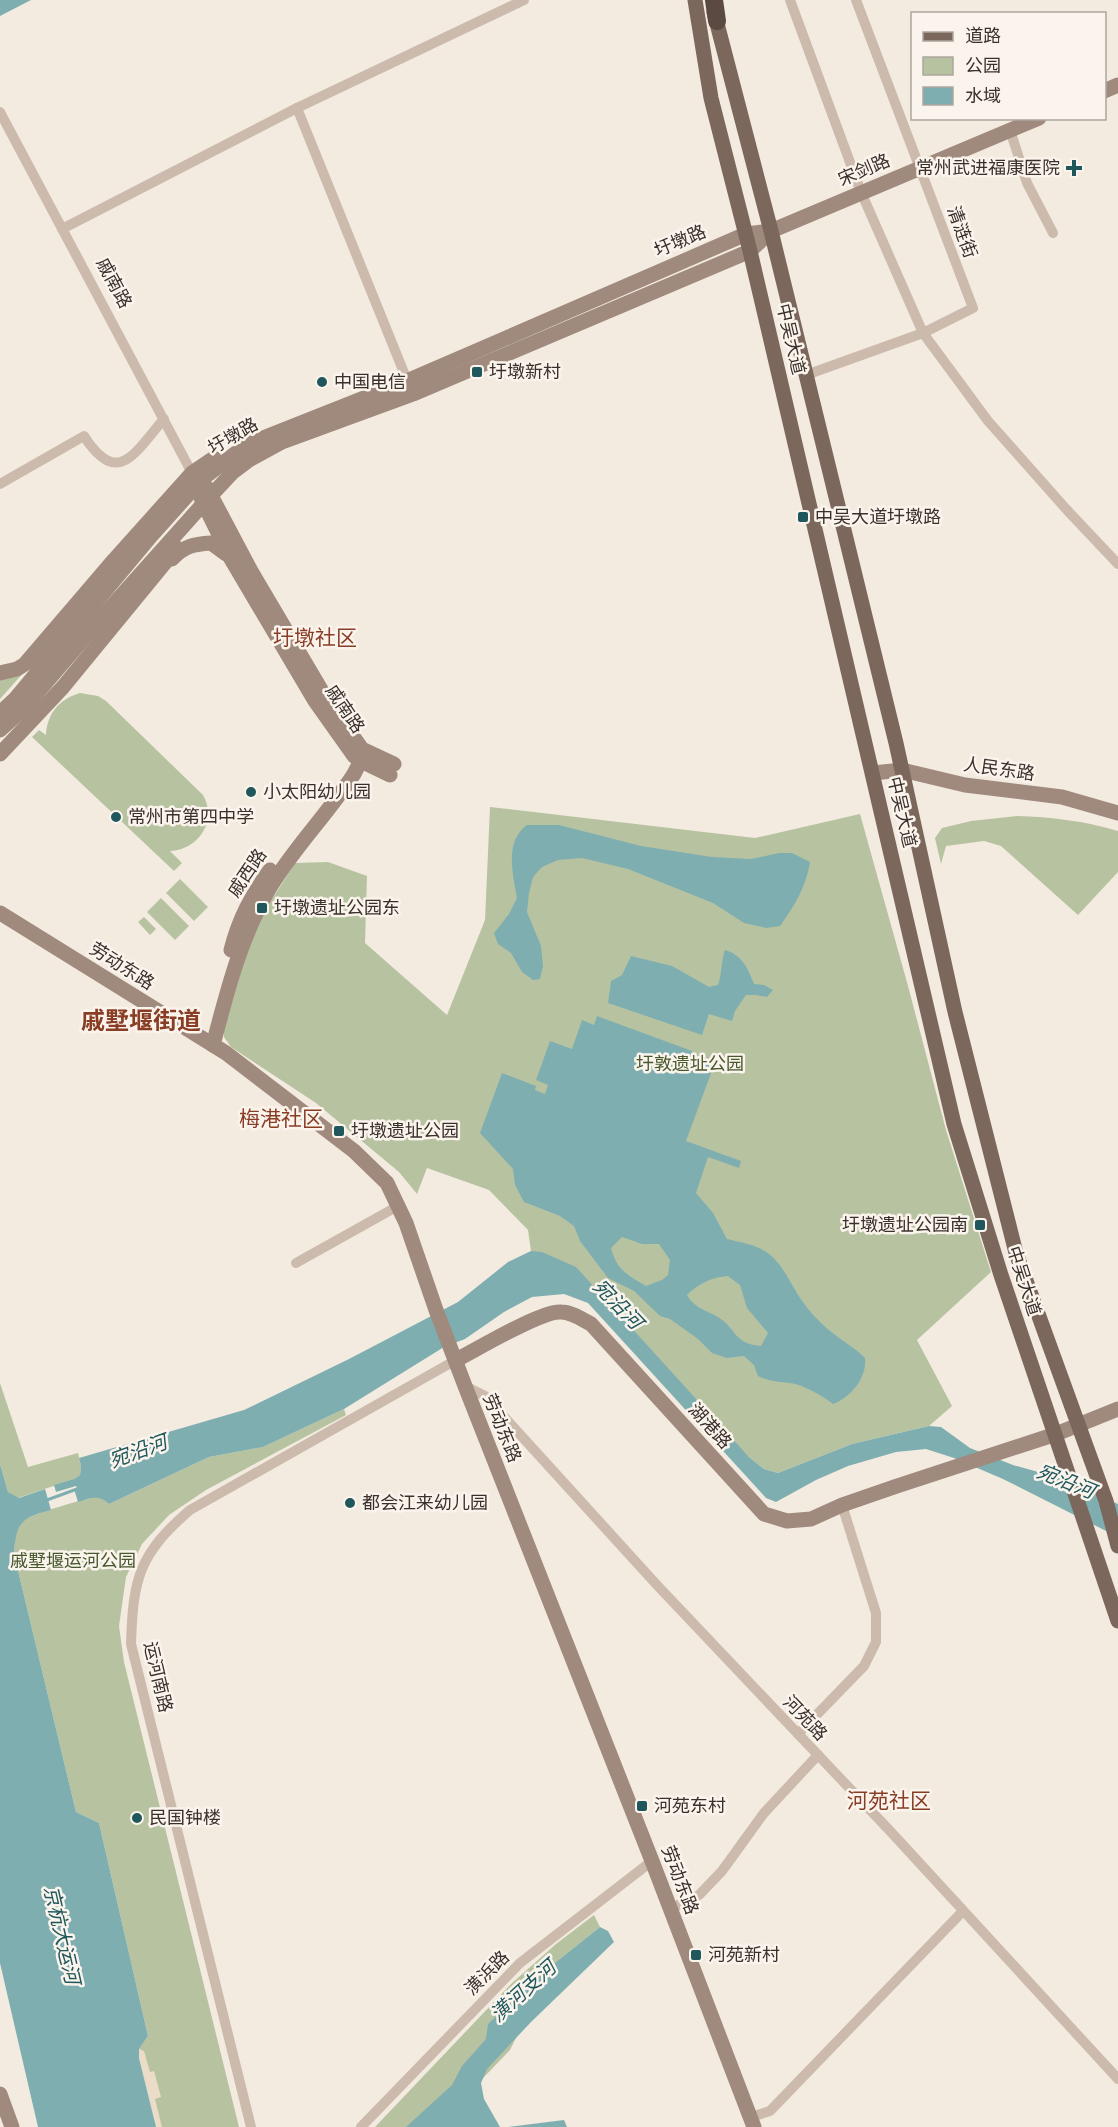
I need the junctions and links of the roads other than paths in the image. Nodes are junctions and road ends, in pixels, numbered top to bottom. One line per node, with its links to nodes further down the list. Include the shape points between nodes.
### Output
1 (524, 0): 9 (street)
2 (687, 0): 8 (street)
3 (695, 0): 8 (main road, 中吴大道)
4 (712, 0): 7 (highway)
5 (790, 0): 14 (street)
6 (856, 0): 13 (street, 清涟街)
7 (717, 21): 16 (main road, 中吴大道)
8 (704, 54): 18 (main road, 中吴大道, via 711,98)
9 (297, 108): 15 (street); 22 (street)
10 (0, 112): 15 (street, 戚南路)
11 (1034, 120): 12 (street, 宋剑路)
12 (1010, 130): 13 (street, 宋剑路); 17 (street, via 1027,183)
13 (921, 167): 14 (street, 宋剑路); 20 (street, 清涟街, via 973,308)
14 (861, 192): 16 (street, 宋剑路); 20 (street)
15 (63, 229): 23 (street, 戚南路)
16 (771, 231): 18 (street, 圩墩路); 19 (street, 圩墩路); 21 (main road, 中吴大道)
17 (1053, 233)
18 (746, 234): 19 (main road, 中吴大道); 22 (street, 圩墩路)
19 (750, 251): 22 (street, 圩墩路); 39 (main road, 中吴大道)
20 (923, 333): 21 (street); 28 (street, via 988,421)
21 (806, 375): 38 (main road, 中吴大道)
22 (410, 387): 24 (street, 圩墩路, via 231,446); 26 (street, 圩墩路, via 261,452 233,472)
23 (164, 419): 24 (street, 戚南路); 25 (street, via 127,461 113,464 96,454 84,436)
24 (197, 480): 26 (street, 戚南路); 31 (street); 32 (street, via 114,560 25,664)
25 (0, 484)
26 (207, 502): 27 (street, 戚南路); 29 (street, via 190,531); 30 (street, 圩墩路); 36 (street, 戚南路)
27 (231, 558): 29 (street, via 211,543 193,544 182,549); 36 (street, 戚南路, via 315,701)
28 (1118, 564)
29 (150, 581): 30 (street); 35 (street, via 63,687)
30 (109, 609): 31 (street, 圩墩路)
31 (91, 619): 33 (street); 34 (street, via 24,708)
32 (2, 671)
33 (0, 713)
34 (0, 730)
35 (0, 754)
36 (359, 755): 37 (street, 戚南路); 42 (street, 戚西路, via 348,783 288,861 249,925)
37 (392, 770)
38 (902, 770): 39 (street, 人民东路); 40 (street, 人民东路, via 965,785 1062,797); 48 (main road, 中吴大道, via 955,1012 1016,1253)
39 (873, 773): 49 (main road, 中吴大道, via 954,1124)
40 (1118, 813)
41 (0, 913): 42 (street, 劳动东路)
42 (209, 1043): 43 (street, 劳动东路, via 354,1151 387,1183)
43 (398, 1206): 44 (street); 45 (street, 劳动东路)
44 (296, 1263)
45 (453, 1354): 46 (street, 劳动东路); 50 (street, 湖港路, via 545,1314 562,1312 576,1316 591,1324 764,1514 787,1521 811,1519); 64 (street, 运河南路, via 190,1510 149,1552 140,1573 133,1603 131,1644)
46 (465, 1386): 53 (street, 河苑路, via 485,1396); 55 (street, 劳动东路)
47 (1118, 1409): 48 (street)
48 (1079, 1425): 49 (street); 51 (main road, 中吴大道)
49 (1056, 1434): 50 (street, 湖港路); 52 (main road, 中吴大道)
50 (842, 1505): 53 (street, via 876,1613 876,1641 864,1666)
51 (1118, 1546)
52 (1118, 1621)
53 (798, 1734): 54 (street, 河苑路)
54 (818, 1755): 56 (street, via 764,1813 722,1871 699,1895); 57 (street, 河苑路)
55 (652, 1861): 56 (street, 劳动东路); 65 (street, 潢浜路, via 520,1963)
56 (670, 1909): 61 (street, 劳动东路)
57 (963, 1911): 58 (street, 河苑路); 61 (street, via 770,2111)
58 (1118, 2079)
59 (0, 2094): 63 (street)
60 (0, 2112): 62 (street)
61 (752, 2122)
62 (6, 2127)
63 (12, 2127)
64 (251, 2127)
65 (361, 2127)

